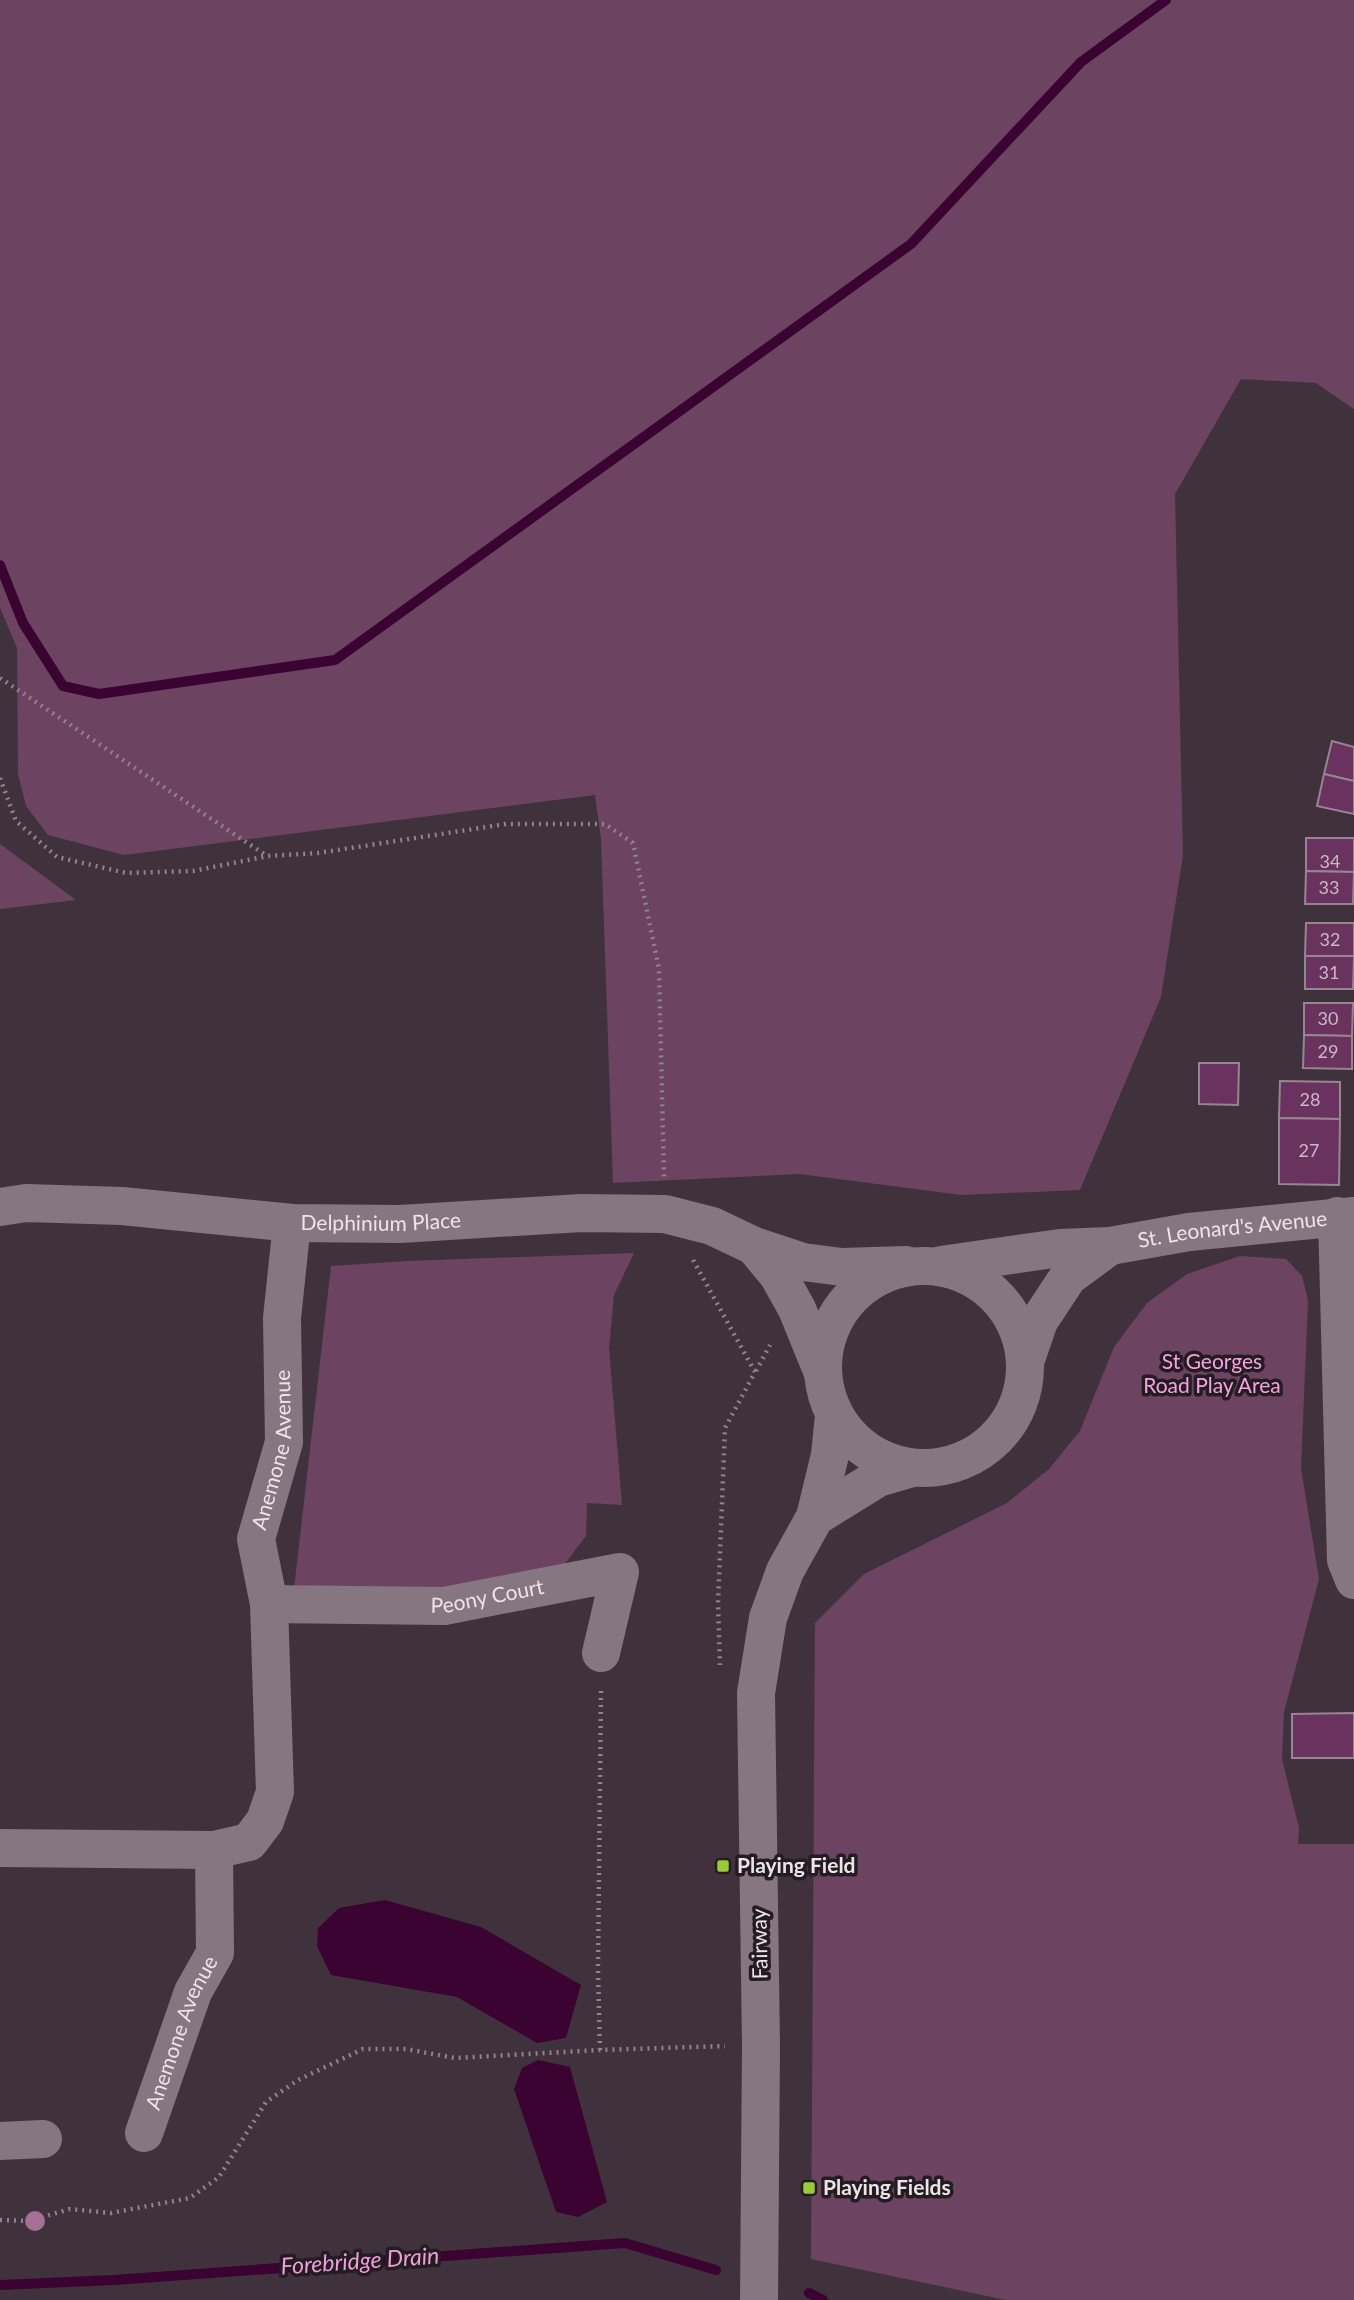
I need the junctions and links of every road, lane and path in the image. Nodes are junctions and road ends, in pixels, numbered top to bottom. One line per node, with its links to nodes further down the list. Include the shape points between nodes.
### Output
1 (0, 678): 3 (path)
2 (0, 778): 3 (path, via 16,821 57,857 127,873 193,871)
3 (268, 856): 4 (path, via 318,853 506,824 605,824 633,844 659,969)
4 (664, 1178)
5 (0, 1207): 7 (street, Delphinium Place, via 26,1203 122,1206)
6 (1346, 1216): 9 (street, St. Leonard's Avenue, via 1189,1232); 16 (street, via 1346,1560)
7 (292, 1223): 8 (street, Delphinium Place, via 400,1224 581,1213 665,1214 712,1226); 17 (street, Anemone Avenue, via 282,1318 284,1442 256,1539)
8 (754, 1246): 10 (street, Delphinium Place, via 803,1262 842,1267); 12 (street, Delphinium Place, via 797,1308)
9 (1110, 1246): 10 (street, St. Leonard's Avenue); 11 (street, St. Leonard's Avenue, via 1068,1277 1039,1321)
10 (923, 1265): 11 (street, via 985,1284 1005,1303 1021,1334); 12 (street, via 872,1278 845,1301 825,1339)
11 (1026, 1359): 14 (street, via 1023,1394 1004,1431 977,1454 948,1466)
12 (823, 1373): 13 (street)
13 (834, 1416): 14 (street, via 856,1443 878,1458); 15 (street, Fairway)
14 (912, 1468): 15 (street, Fairway, via 878,1478)
15 (815, 1517): 21 (street, Fairway, via 785,1571 768,1618 756,1693)
16 (1354, 1580)
17 (269, 1604): 18 (street, Peony Court, via 443,1606 620,1572); 20 (street, Anemone Avenue, via 275,1792 265,1821 249,1842)
18 (601, 1653): 22 (path)
19 (0, 1849): 20 (street, Anemone Avenue)
20 (214, 1850): 23 (street, Anemone Avenue, via 215,1953 193,1992)
21 (761, 2046): 22 (path); 27 (street, Fairway)
22 (600, 2050): 26 (path, via 454,2059 406,2049 363,2049 298,2080 266,2102 219,2178 190,2198 111,2213 70,2209 29,2221)
23 (144, 2133)
24 (43, 2139): 25 (street)
25 (0, 2141)
26 (0, 2220)
27 (759, 2300)

